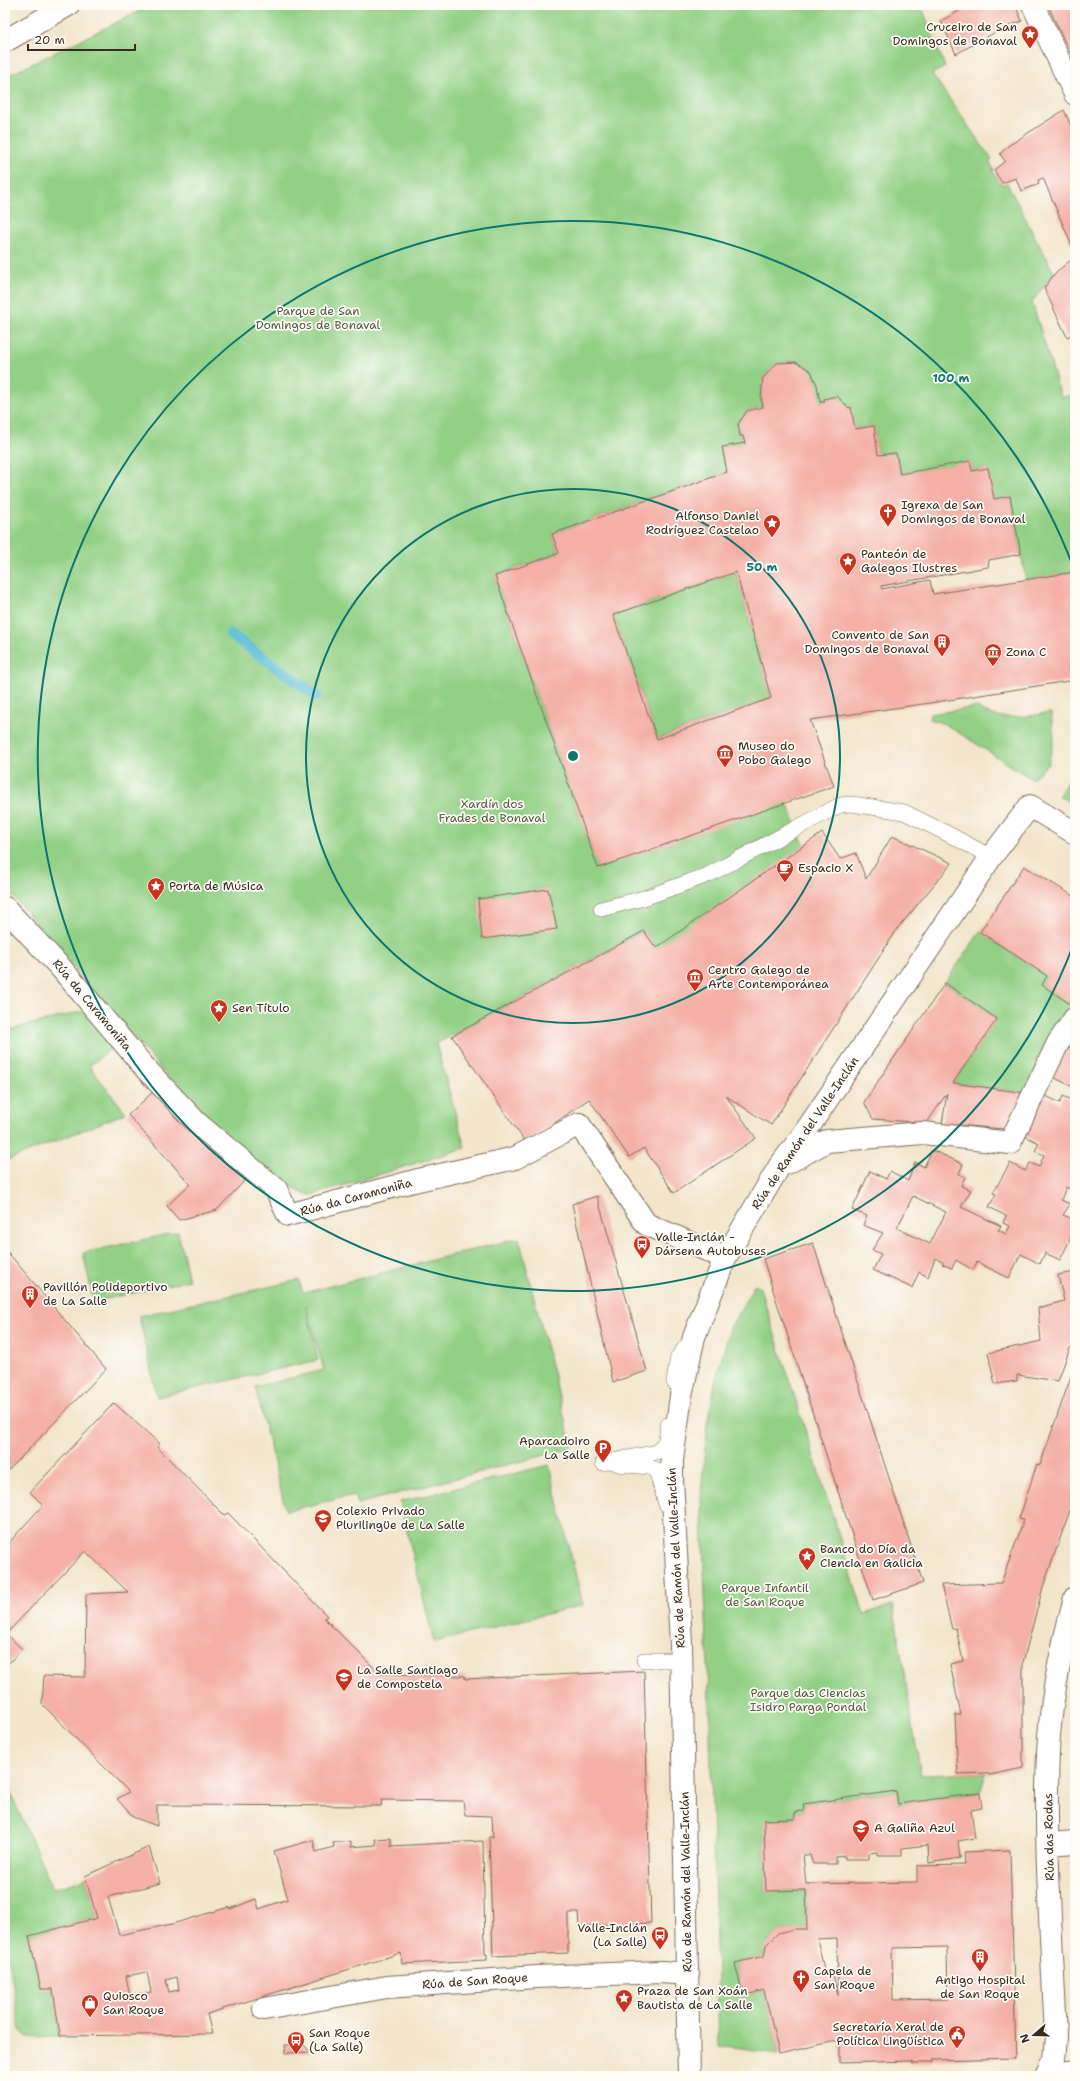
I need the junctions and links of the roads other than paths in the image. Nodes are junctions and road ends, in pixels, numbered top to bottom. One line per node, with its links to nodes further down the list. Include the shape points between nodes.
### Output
1 (68, 5): 3 (street)
2 (1033, 5): 4 (street)
3 (5, 41)
4 (1075, 94)
5 (1075, 833): 6 (street, Rúa de Ramón del Valle-Inclán, via 1030,806)
6 (990, 858): 8 (lane, via 904,812 852,804 840,805 708,875); 10 (street, Rúa de Ramón del Valle-Inclán)
7 (5, 908): 11 (street, Rúa da Caramoniña, via 61,968 146,1070 198,1124 276,1189 288,1215 414,1181 515,1158 580,1124 646,1224)
8 (601, 910)
9 (1075, 1018): 10 (street, via 1058,1043 1010,1143 923,1133 827,1141)
10 (780, 1167): 11 (street, Rúa de Ramón del Valle-Inclán)
11 (725, 1258): 12 (street, Rúa de Ramón del Valle-Inclán)
12 (694, 1337): 13 (street, Rúa de Ramón del Valle-Inclán, via 681,1396 672,1460); 13 (lane, via 678,1357 666,1441 656,1452 604,1463 649,1467 656,1470)
13 (676, 1540): 16 (street, Rúa de Ramón del Valle-Inclán)
14 (1075, 1598): 18 (street, Rúa das Rodas, via 1059,1664 1052,1708 1048,1752)
15 (644, 1660): 16 (lane)
16 (681, 1660): 19 (street, Rúa de Ramón del Valle-Inclán)
17 (1075, 1842): 18 (street)
18 (1049, 1844): 22 (street, Rúa das Rodas, via 1056,2037 1054,2059)
19 (688, 1974): 20 (street, Rúa de San Roque, via 661,1972 536,1977 388,1987); 23 (street, Rúa de Ramón del Valle-Inclán)
20 (264, 2009)
21 (1075, 2071): 22 (street)
22 (1048, 2075)
23 (689, 2076)

